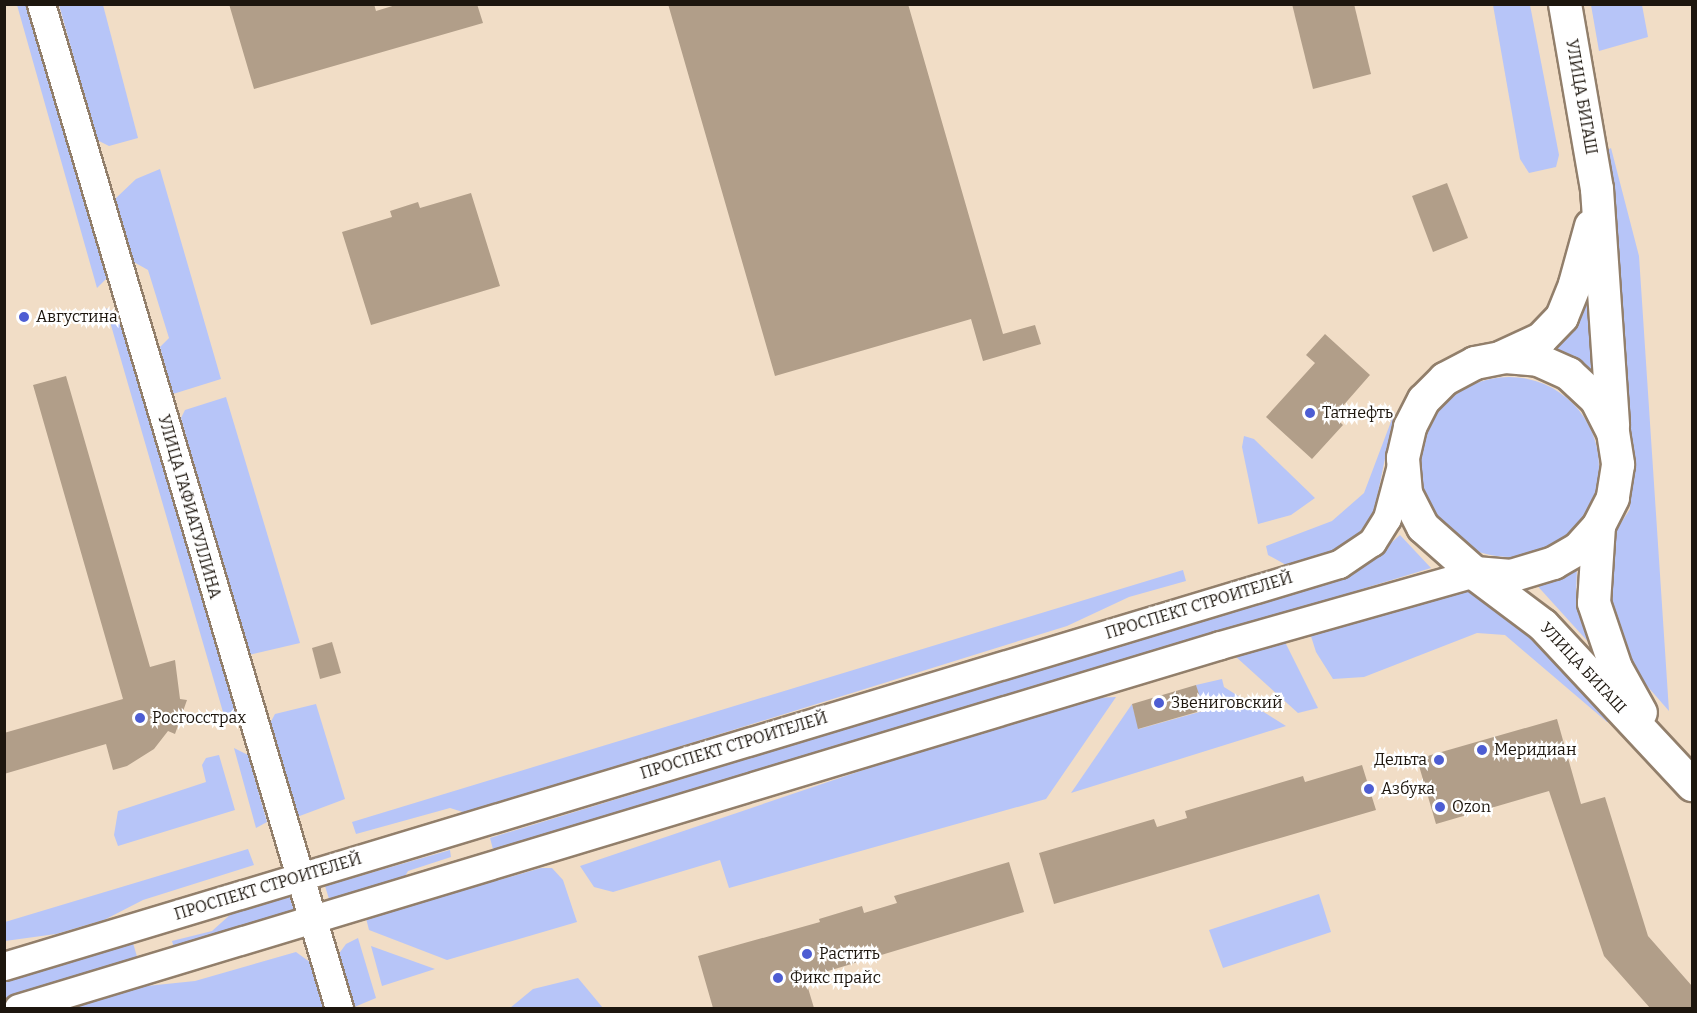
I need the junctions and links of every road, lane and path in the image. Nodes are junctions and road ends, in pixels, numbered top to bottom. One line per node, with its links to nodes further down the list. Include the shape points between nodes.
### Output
1 (40, 4): 12 (street, УЛИЦА ГАФИАТУЛЛИНА)
2 (1564, 4): 3 (main road, УЛИЦА БИГАШ)
3 (1597, 189): 4 (main road, УЛИЦА БИГАШ, via 1588,240 1562,316 1541,339 1517,354); 5 (main road, УЛИЦА БИГАШ)
4 (1475, 363): 5 (main road, via 1506,357 1538,360 1569,374 1596,399); 6 (main road, УЛИЦА БИГАШ, via 1445,379 1424,400 1410,427)
5 (1613, 432): 7 (main road, via 1618,465 1613,498)
6 (1403, 459): 8 (main road, УЛИЦА БИГАШ, via 1407,493 1423,527); 10 (street, ПРОСПЕКТ СТРОИТЕЛЕЙ, via 1387,518 1372,542 1340,564)
7 (1599, 526): 8 (main road, via 1578,549 1554,563 1511,576); 9 (main road, УЛИЦА БИГАШ, via 1594,603 1604,638 1636,706)
8 (1475, 573): 9 (main road, УЛИЦА БИГАШ, via 1543,625); 11 (street, via 1231,642)
9 (1687, 779)
10 (464, 828): 11 (street); 12 (street, ПРОСПЕКТ СТРОИТЕЛЕЙ)
11 (476, 871): 13 (street)
12 (299, 877): 13 (street, УЛИЦА ГАФИАТУЛЛИНА); 14 (street, ПРОСПЕКТ СТРОИТЕЛЕЙ)
13 (312, 920): 16 (street); 18 (street, УЛИЦА ГАФИАТУЛЛИНА)
14 (148, 923): 15 (street, ПРОСПЕКТ СТРОИТЕЛЕЙ); 16 (street)
15 (4, 966)
16 (160, 966): 17 (street)
17 (18, 1008)
18 (339, 1008)

